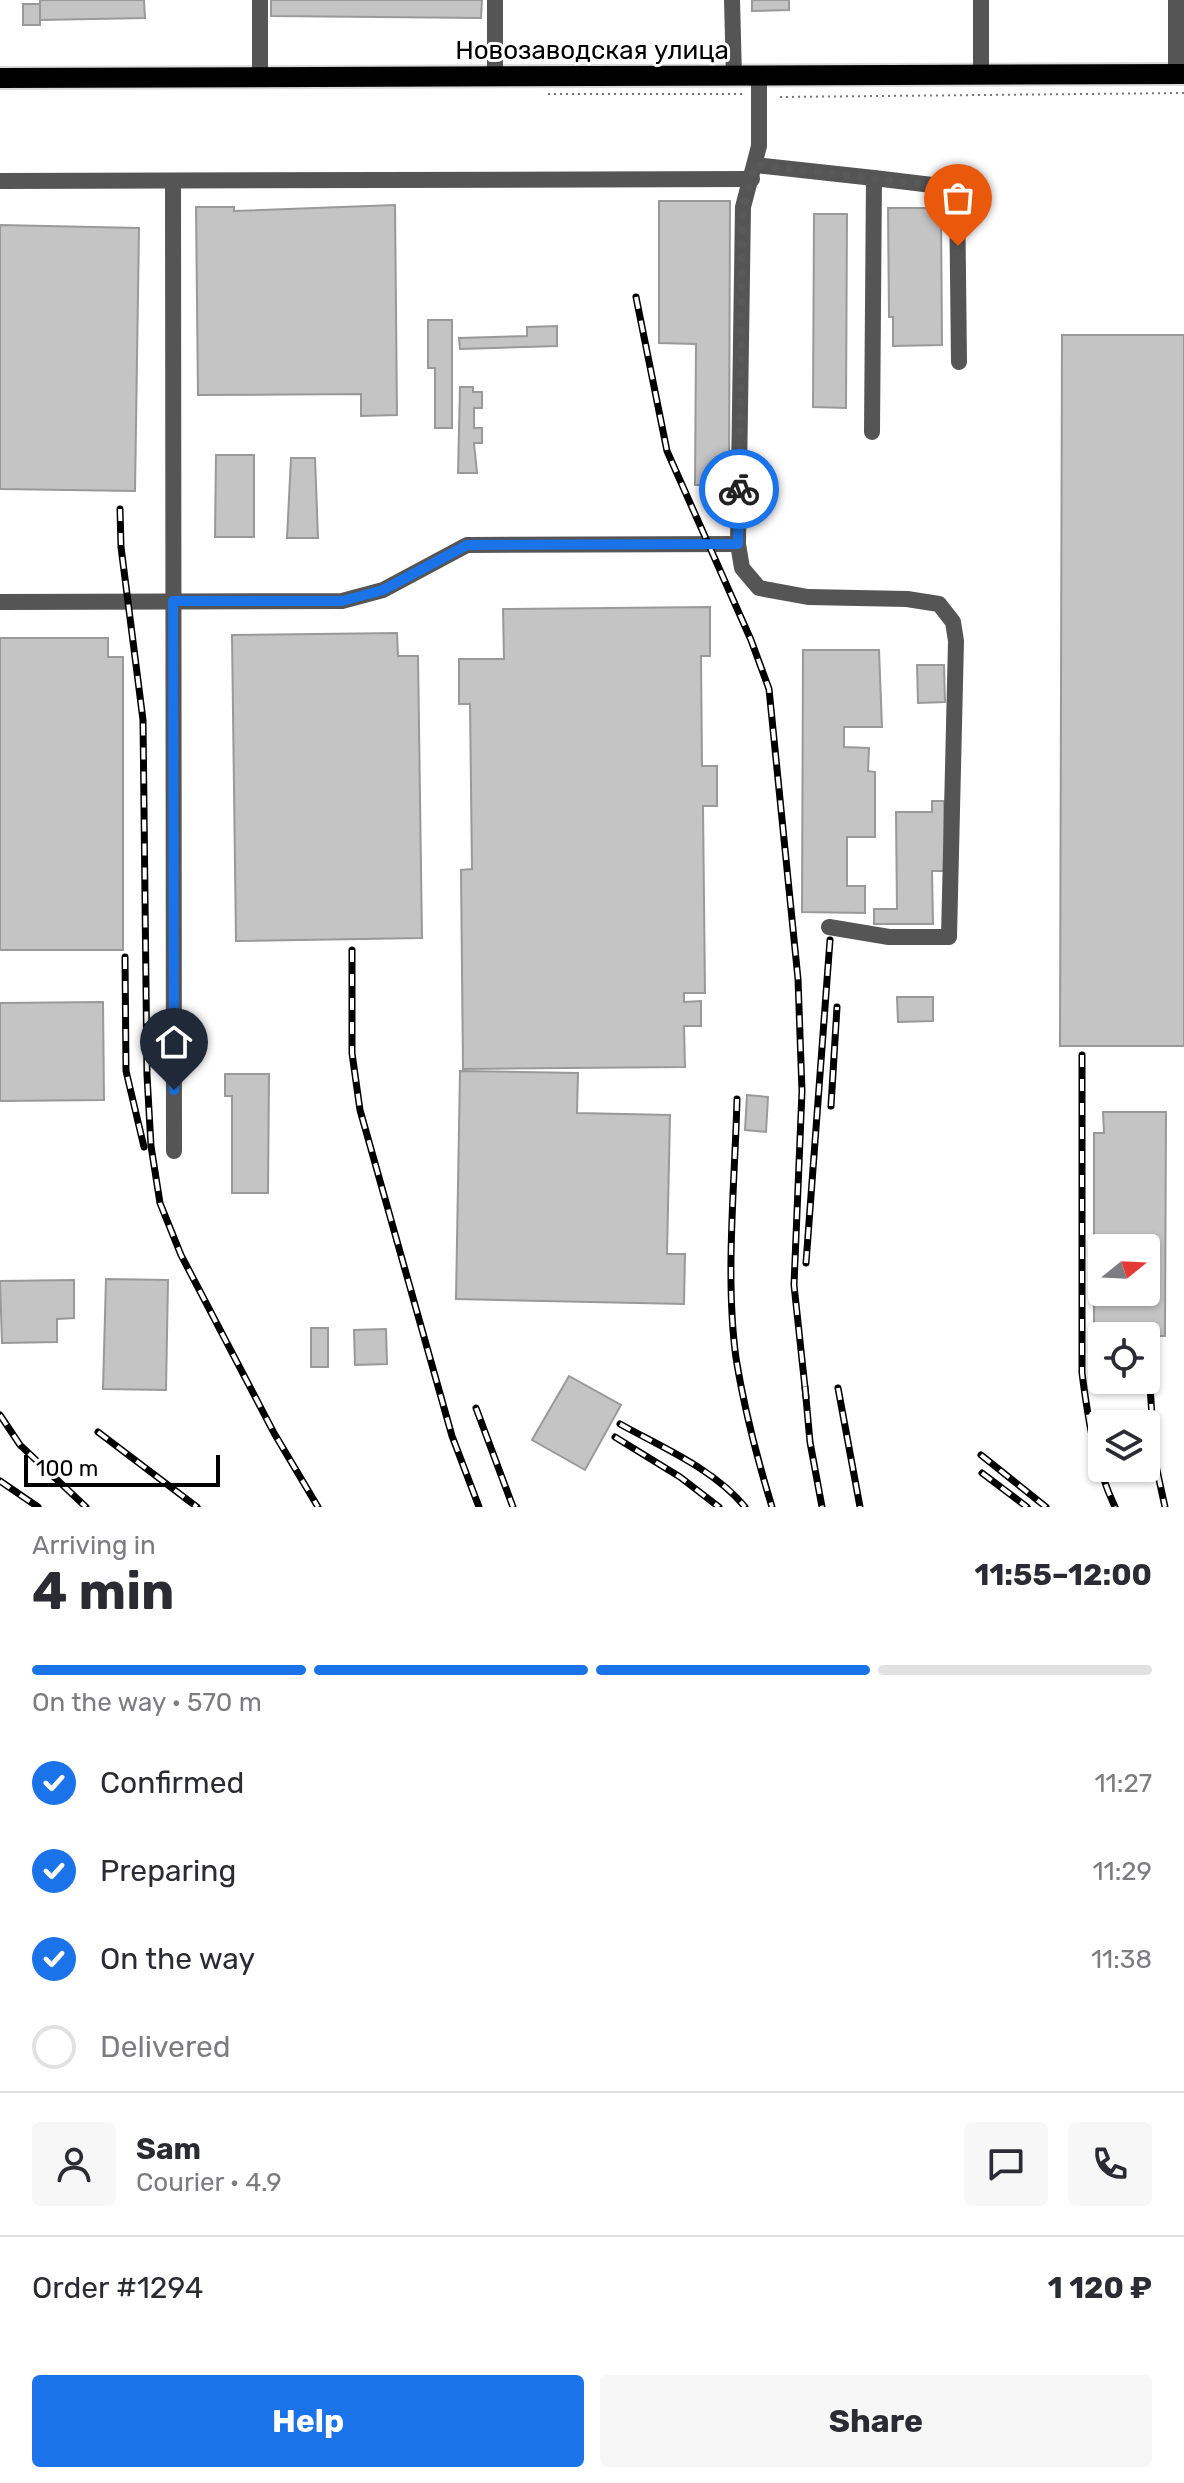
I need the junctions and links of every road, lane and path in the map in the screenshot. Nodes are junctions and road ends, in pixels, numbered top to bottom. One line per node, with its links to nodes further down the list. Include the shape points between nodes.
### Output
1 (260, 0): 9 (street)
2 (495, 0): 10 (street)
3 (732, 0): 7 (street)
4 (981, 0): 6 (street)
5 (1176, 0): 12 (street)
6 (981, 75): 8 (main road, Новозаводская улица); 12 (main road, Новозаводская улица)
7 (734, 76): 8 (main road, Новозаводская улица); 10 (main road, Новозаводская улица)
8 (759, 76): 14 (street, via 759,146)
9 (260, 77): 10 (main road, Новозаводская улица); 11 (main road, Новозаводская улица)
10 (495, 77)
11 (0, 78)
12 (1181, 80): 13 (path)
13 (780, 97)
14 (753, 172): 15 (street); 17 (street); 20 (street, via 743,207)
15 (874, 178): 18 (street, via 957,188); 19 (street)
16 (0, 181): 17 (street)
17 (173, 181): 21 (street)
18 (959, 362)
19 (872, 432)
20 (738, 544): 21 (street, via 467,545 383,590 342,601); 23 (street, via 742,568 759,588 808,597 939,604 953,622 949,937 889,937)
21 (173, 601): 22 (street); 24 (street)
22 (0, 602)
23 (829, 927)
24 (174, 1151)

